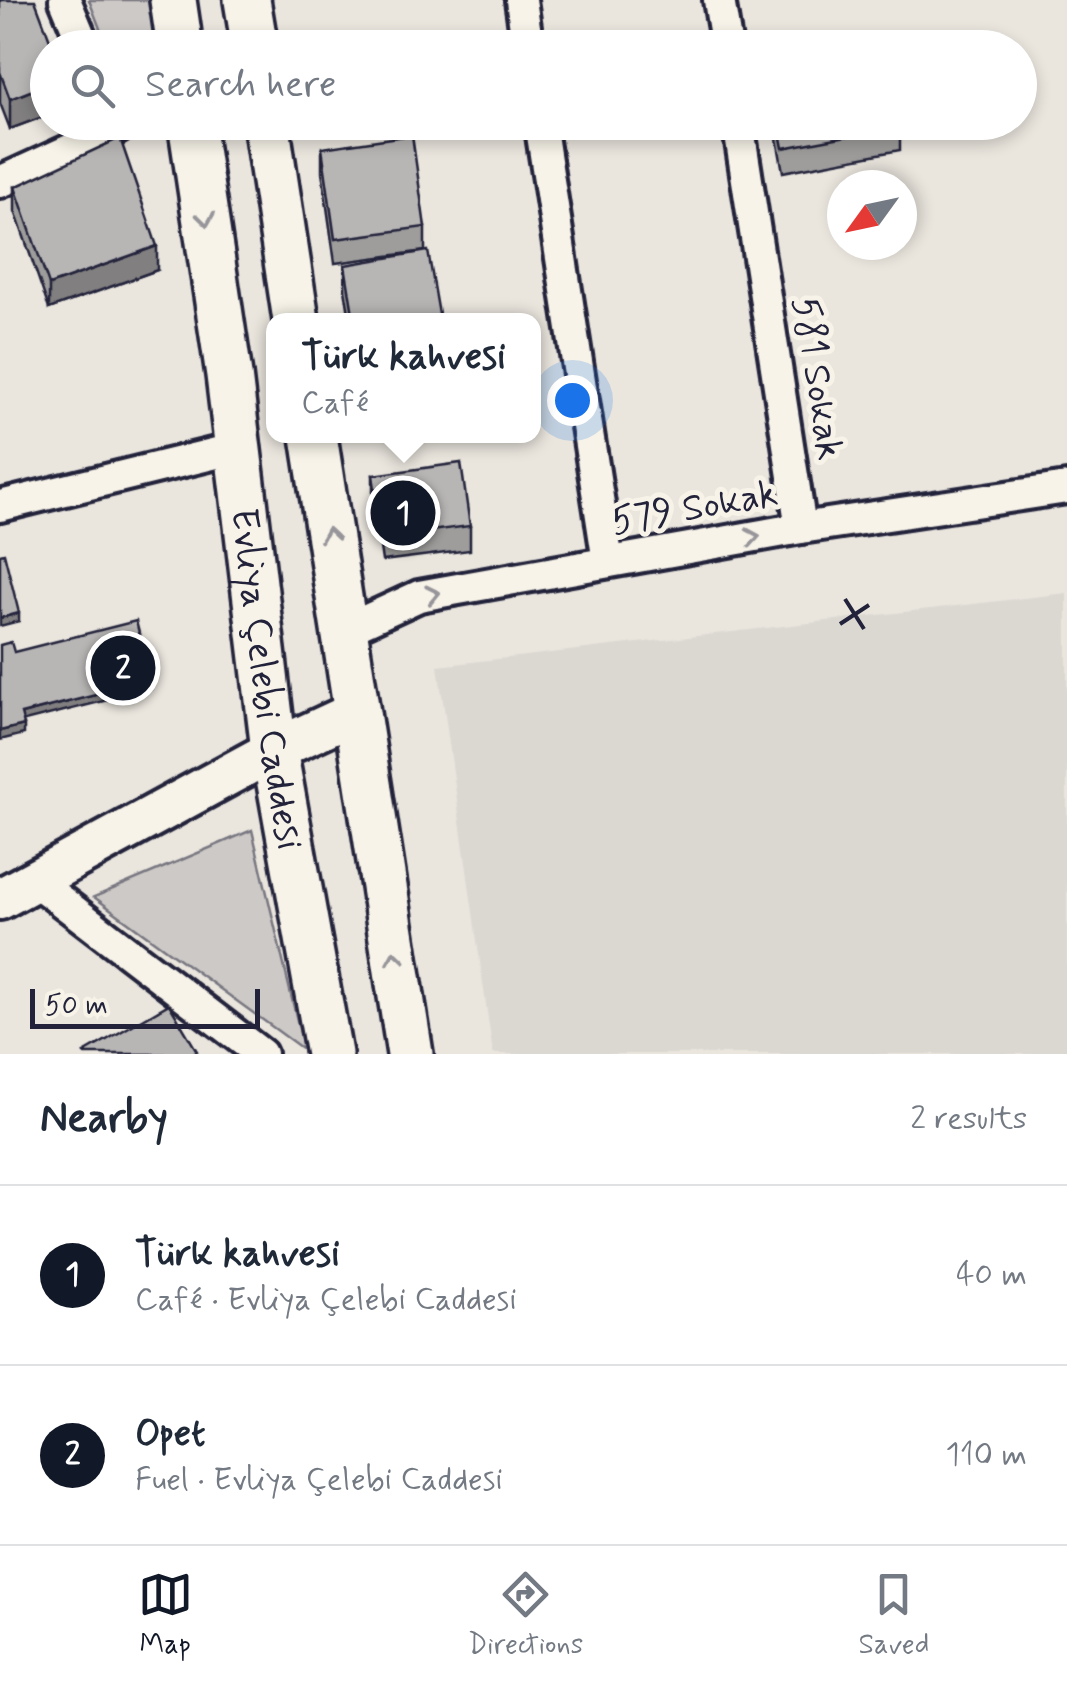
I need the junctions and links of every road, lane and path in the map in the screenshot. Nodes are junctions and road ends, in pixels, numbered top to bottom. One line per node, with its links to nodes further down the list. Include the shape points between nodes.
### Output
1 (65, 0): 6 (street)
2 (173, 0): 7 (main road)
3 (248, 0): 8 (main road)
4 (520, 0): 9 (street)
5 (719, 0): 10 (street)
6 (78, 30)
7 (177, 30)
8 (252, 30)
9 (525, 30)
10 (724, 30)
11 (86, 140): 16 (street)
12 (194, 140): 19 (main road, Evliya Çelebi Caddesi, one-way to 19)
13 (269, 140): 17 (main road)
14 (543, 140): 23 (street)
15 (741, 140): 22 (street, 581 Sokak)
16 (0, 182)
17 (295, 313)
18 (315, 443): 24 (main road, Evliya Çelebi Caddesi, one-way to 18)
19 (237, 448): 21 (street); 26 (main road, Evliya Çelebi Caddesi)
20 (1067, 488): 22 (street, 579 Sokak)
21 (0, 506)
22 (801, 528): 23 (street, 579 Sokak, one-way to 22)
23 (608, 562): 24 (street, 579 Sokak, one-way to 23, via 420,596)
24 (343, 631): 25 (main road, Evliya Çelebi Caddesi)
25 (356, 712): 26 (street); 31 (main road, one-way to 25)
26 (274, 750): 27 (street); 30 (main road, Evliya Çelebi Caddesi)
27 (35, 880): 28 (street); 29 (street)
28 (0, 899)
29 (261, 1054)
30 (330, 1054)
31 (410, 1054)

